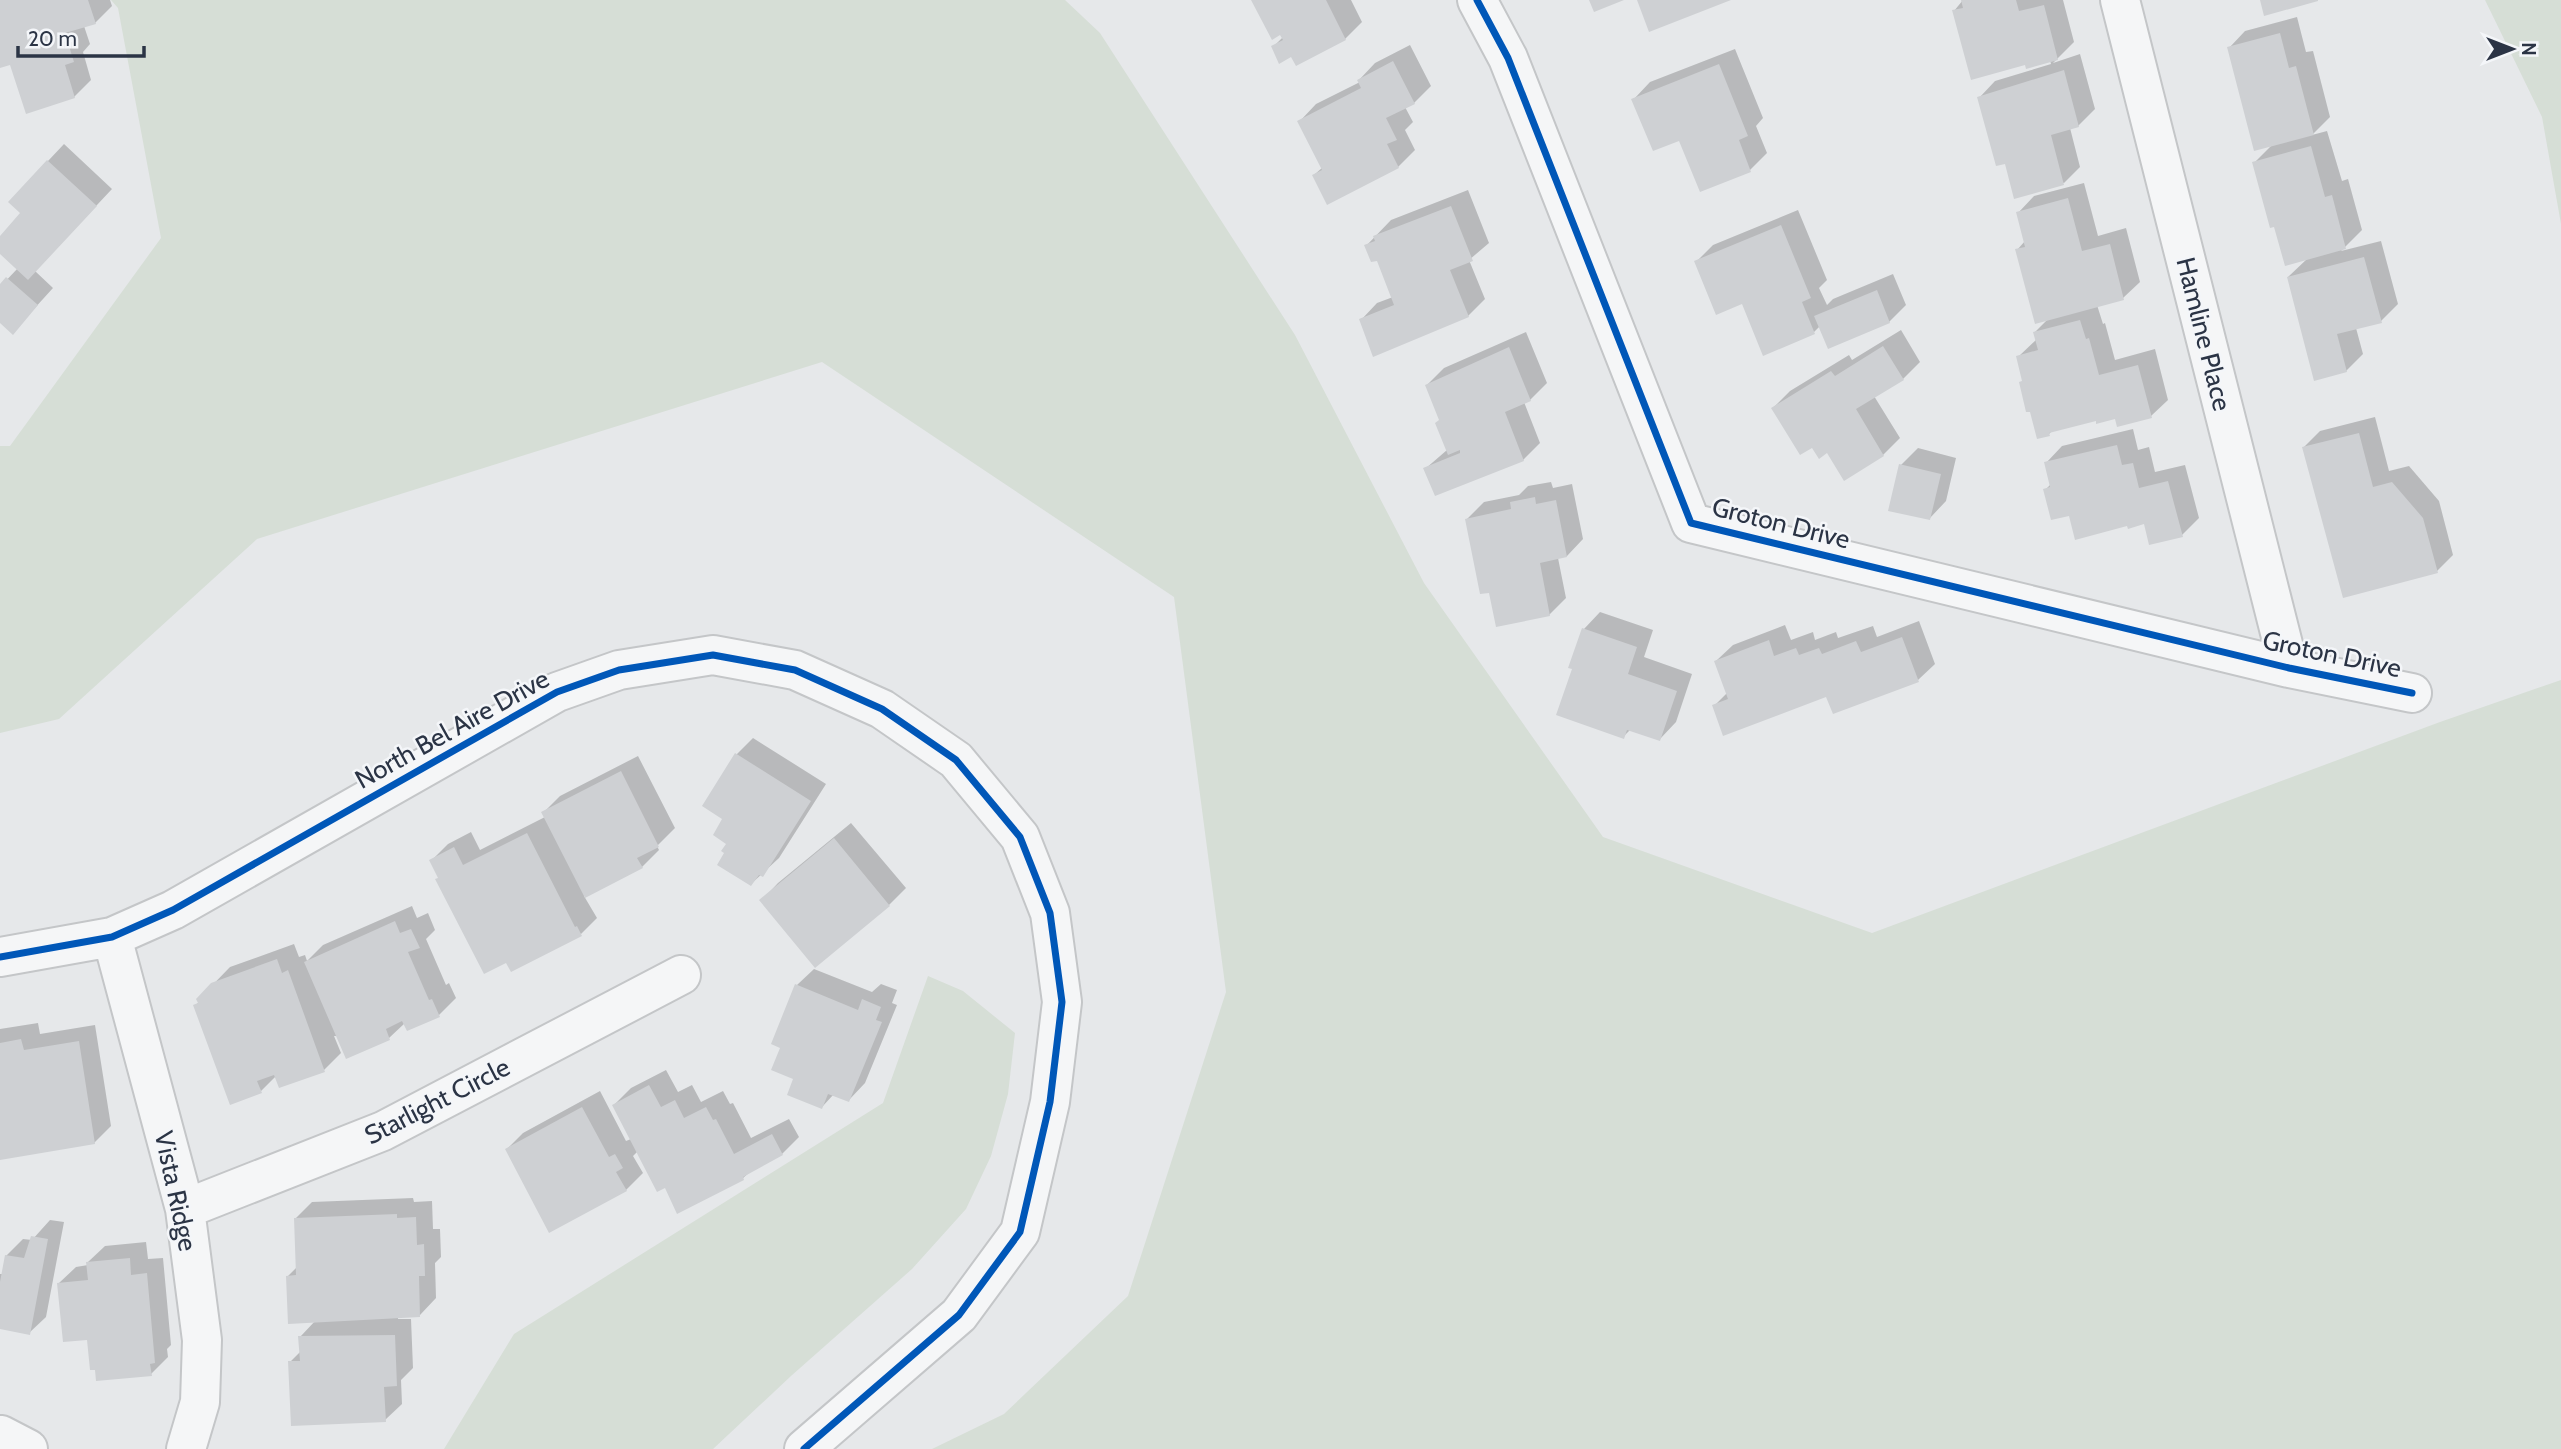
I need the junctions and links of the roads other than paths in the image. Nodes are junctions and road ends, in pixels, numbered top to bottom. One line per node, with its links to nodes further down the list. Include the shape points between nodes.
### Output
1 (1477, 0): 3 (street, Groton Drive, via 1508,58 1691,523)
2 (2120, 0): 3 (street, Hamline Place)
3 (2289, 668): 4 (street, Groton Drive)
4 (2412, 693)
5 (112, 937): 6 (street, North Bel Aire Drive); 8 (street, Vista Ridge); 12 (street, North Bel Aire Drive, via 186,903 557,692 619,670 713,655 795,670 882,709 956,760 1020,837 1050,913 1062,1002 1050,1102 1020,1232 959,1315)
6 (0, 957)
7 (681, 975): 8 (street, Starlight Circle, via 383,1130)
8 (185, 1209): 11 (street, Vista Ridge, via 202,1340 200,1402)
9 (1, 1435): 10 (street)
10 (29, 1449)
11 (186, 1449)
12 (804, 1449)

